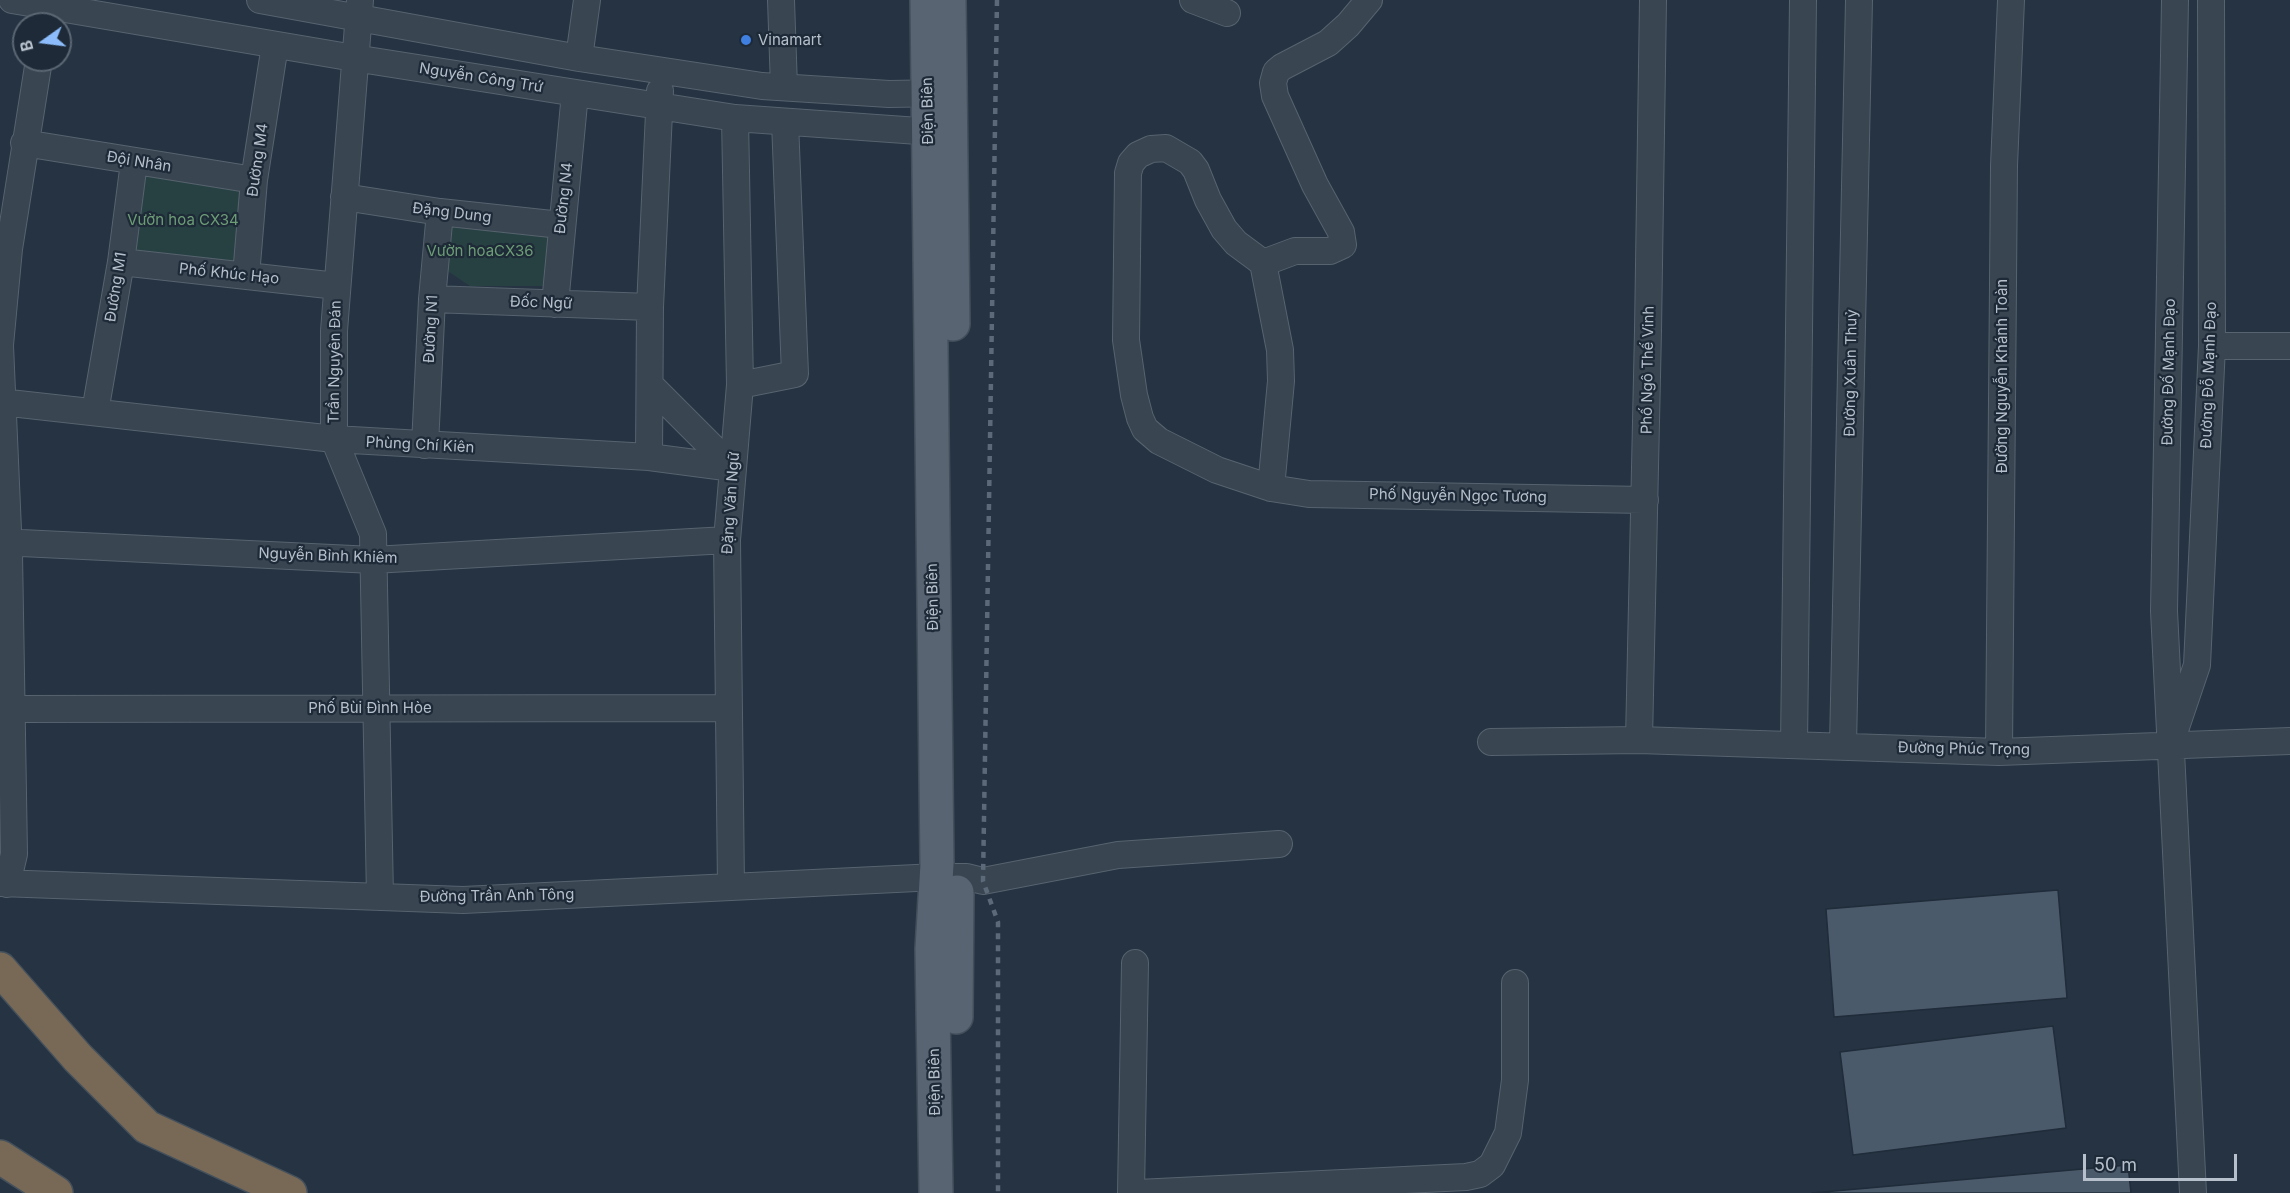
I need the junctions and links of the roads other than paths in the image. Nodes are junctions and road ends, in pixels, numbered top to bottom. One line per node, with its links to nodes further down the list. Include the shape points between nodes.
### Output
1 (12, 0): 15 (street, Nguyễn Công Trứ)
2 (260, 0): 16 (street)
3 (587, 0): 20 (street)
4 (781, 0): 23 (street)
5 (927, 0): 25 (main road, Điện Biên)
6 (949, 0): 25 (main road, Điện Biên)
7 (1193, 0): 17 (street)
8 (1369, 0): 38 (street, via 1328,43 1276,72 1273,83 1275,96 1315,185 1341,232 1342,244 1330,251 1295,251)
9 (1653, 0): 55 (street, Phố Ngô Thế Vinh)
10 (1803, 0): 65 (street)
11 (1859, 0): 67 (street, Đường Xuân Thuỷ)
12 (2011, 0): 68 (street, Đường Nguyễn Khánh Toàn, via 2004,166)
13 (2175, 0): 66 (street, Đường Đố Mạnh Đạo, via 2164,611)
14 (2211, 0): 44 (street, Đường Đỗ Mạnh Đạo)
15 (48, 10): 18 (street, Nguyễn Công Trứ)
16 (359, 10): 19 (street, Trần Nguyên Đán); 20 (street)
17 (1227, 13)
18 (275, 45): 19 (street, Nguyễn Công Trứ); 32 (street, Đường M4)
19 (354, 58): 24 (street, Nguyễn Công Trứ); 33 (street, Trần Nguyên Đán)
20 (579, 58): 22 (street)
21 (37, 72): 30 (street)
22 (661, 72): 23 (street); 26 (street)
23 (784, 87): 25 (street)
24 (575, 93): 26 (street, Nguyễn Công Trứ); 35 (street, Đường N4)
25 (939, 93): 29 (main road, Điện Biên)
26 (660, 106): 27 (street, Nguyễn Công Trứ); 43 (street)
27 (735, 118): 28 (street, Nguyễn Công Trứ); 47 (street, Đặng Văn Ngữ)
28 (785, 122): 29 (street, Nguyễn Công Trứ); 47 (street, via 795,374)
29 (940, 132): 70 (main road, Điện Biên)
30 (24, 143): 31 (street, Đội Nhân); 36 (street)
31 (134, 162): 32 (street, Đội Nhân); 37 (street, Đường M1)
32 (254, 180): 39 (street, Đường M4)
33 (344, 197): 34 (street, Đặng Dung); 40 (street, Trần Nguyên Đán)
34 (440, 212): 35 (street, Đặng Dung); 41 (street, Đường N1)
35 (561, 225): 42 (street, Đường N4)
36 (4, 249): 48 (street)
37 (121, 262): 39 (street, Phố Khúc Hạo); 49 (street, Đường M1)
38 (1263, 263): 54 (street, via 1281,370); 54 (street, Phố Nguyễn Ngọc Tương, via 1224,229 1197,170 1181,155 1166,148 1151,149 1131,163 1126,340 1140,418 1145,429 1159,441 1217,470)
39 (246, 276): 40 (street, Phố Khúc Hạo)
40 (337, 286): 50 (street, Trần Nguyên Đán)
41 (432, 299): 42 (street, Đốc Ngữ); 51 (street, Đường N1)
42 (555, 304): 43 (street, Đốc Ngữ)
43 (650, 307): 46 (street)
44 (2212, 345): 45 (street); 66 (street, Đường Đỗ Mạnh Đạo, via 2197,665)
45 (2290, 346)
46 (650, 385): 52 (street); 53 (street)
47 (740, 385): 53 (street, Đặng Văn Ngữ)
48 (1, 402): 49 (street, Phùng Chí Kiên); 57 (street)
49 (95, 412): 50 (street, Phùng Chí Kiên)
50 (334, 439): 51 (street, Phùng Chí Kiên); 58 (street, Trần Nguyên Đán, via 373,534)
51 (425, 445): 52 (street, Phùng Chí Kiên)
52 (649, 457): 53 (street, Phùng Chí Kiên)
53 (733, 468): 56 (street, Đặng Văn Ngữ)
54 (1271, 488): 55 (street, Phố Nguyễn Ngọc Tương, via 1309,494)
55 (1645, 500): 62 (street, Phố Ngô Thế Vinh)
56 (727, 540): 58 (street, Nguyễn Bỉnh Khiêm); 60 (street, Đặng Văn Ngữ)
57 (4, 542): 58 (street, Nguyễn Bỉnh Khiêm); 61 (street)
58 (373, 560): 59 (street, Trần Nguyên Đán)
59 (374, 708): 60 (street, Phố Bùi Đình Hòe); 61 (street, Phố Bùi Đình Hòe); 73 (street, Trần Nguyên Đán)
60 (729, 708): 72 (street, Đặng Văn Ngữ)
61 (12, 709): 71 (street, via 14,854)
62 (1639, 740): 64 (street, Đường Phúc Trọng); 65 (street, Đường Phúc Trọng)
63 (2290, 741): 66 (street, Đường Phúc Trọng)
64 (1491, 742)
65 (1794, 745): 67 (street, Đường Phúc Trọng)
66 (2170, 745): 68 (street, Đường Phúc Trọng); 85 (street, Đường Đố Mạnh Đạo)
67 (1843, 746): 68 (street, Đường Phúc Trọng)
68 (1999, 752)
69 (1279, 844): 70 (street, Đường Trần Anh Tông, via 1118,855 983,881)
70 (947, 877): 72 (street, Đường Trần Anh Tông); 81 (main road, Điện Biên, via 932,949); 82 (main road, Điện Biên)
71 (4, 883): 73 (street, Đường Trần Anh Tông)
72 (731, 887): 73 (street, Đường Trần Anh Tông, via 463,900)
73 (380, 897)
74 (1135, 963): 83 (street)
75 (0, 969): 80 (highway, via 78,1058 147,1127)
76 (1515, 983): 84 (street, via 1515,1080 1508,1133 1492,1165 1480,1174)
77 (0, 1157): 79 (highway)
78 (0, 1167): 79 (highway)
79 (54, 1193)
80 (290, 1193)
81 (936, 1193)
82 (956, 1193)
83 (1131, 1193)
84 (1138, 1193)
85 (2193, 1193)

